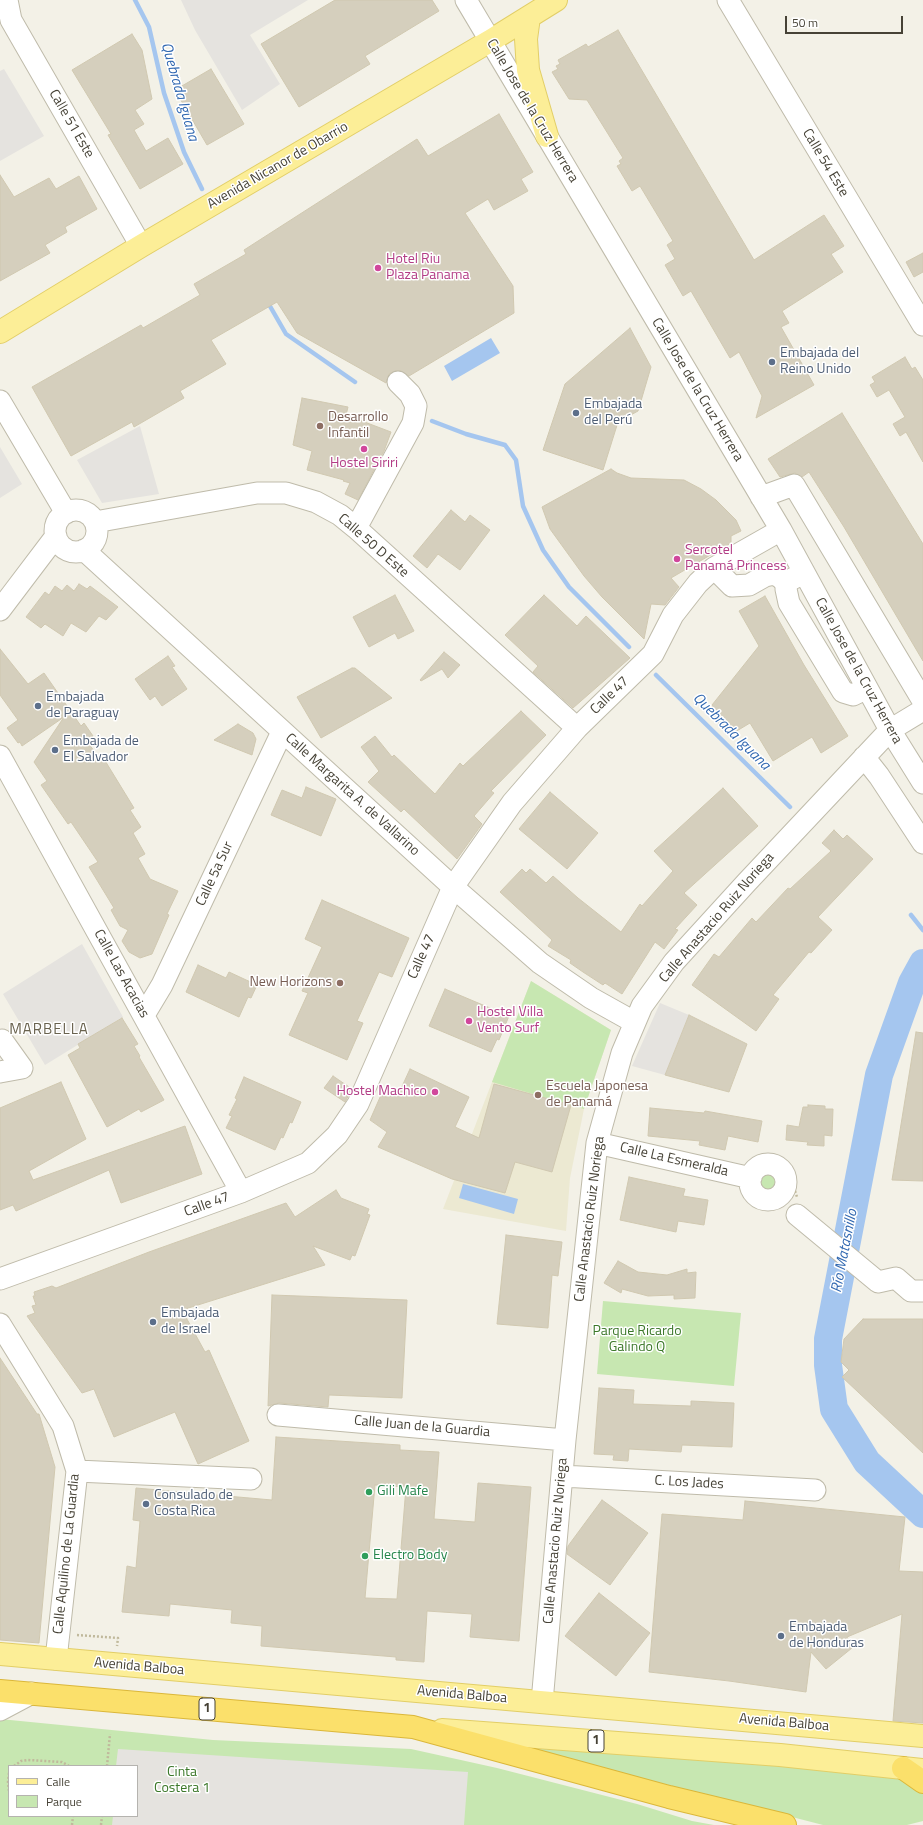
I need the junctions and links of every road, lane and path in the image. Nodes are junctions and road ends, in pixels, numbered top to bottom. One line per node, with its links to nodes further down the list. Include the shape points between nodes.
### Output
1 (7, 0): 6 (street, Calle 51 Este)
2 (466, 0): 7 (street, Calle Jose de la Cruz Herrera)
3 (556, 0): 5 (main road, Avenida Nicanor de Obarrio)
4 (728, 0): 10 (street, Calle 54 Este)
5 (529, 17): 7 (main road, Avenida Nicanor de Obarrio); 8 (main road, via 526,39 528,70)
6 (6, 24): 9 (street, Calle 51 Este)
7 (490, 41): 8 (street, Calle Jose de la Cruz Herrera); 9 (main road, Avenida Nicanor de Obarrio)
8 (547, 136): 14 (street, Calle Jose de la Cruz Herrera)
9 (141, 246): 11 (main road, Avenida Nicanor de Obarrio)
10 (923, 326)
11 (0, 332)
12 (398, 382): 17 (street, via 410,394 416,406 413,423)
13 (0, 401): 15 (street)
14 (761, 497): 18 (street, Calle Jose de la Cruz Herrera); 26 (street, via 794,485)
15 (66, 513): 16 (street, via 79,510 91,516); 19 (street, via 57,523)
16 (95, 522): 17 (street, Calle 50 D Este, via 257,493 286,493 316,502 340,515); 20 (street, via 97,535 94,542)
17 (356, 528): 28 (street, Calle 50 D Este)
18 (781, 530): 21 (street, Calle 47); 22 (street, Calle Jose de la Cruz Herrera)
19 (56, 536): 20 (street, via 64,548 70,551); 24 (street)
20 (84, 550): 30 (street, Calle Margarita A. de Vallarino)
21 (714, 568): 23 (street, via 732,586 749,585 774,574); 28 (street, Calle 47, via 672,615 653,654)
22 (804, 573): 23 (street, via 792,578); 25 (street, Calle Jose de la Cruz Herrera)
23 (787, 585): 25 (street, via 789,603 843,692 853,695)
24 (0, 610)
25 (867, 688): 29 (street, Calle Jose de la Cruz Herrera)
26 (923, 701)
27 (923, 710): 29 (street, Calle Anastacio Ruiz Noriega)
28 (577, 728): 35 (street, Calle 47, via 512,803)
29 (890, 730): 32 (street, Calle Anastacio Ruiz Noriega); 33 (street, Calle Jose de la Cruz Herrera)
30 (282, 732): 35 (street, Calle Margarita A. de Vallarino); 36 (street, Calle 5a Sur, via 162,985)
31 (0, 756): 36 (street, Calle Las Acacias)
32 (864, 757): 34 (street); 37 (street, Calle Anastacio Ruiz Noriega, via 674,962 642,1006)
33 (923, 783)
34 (923, 843)
35 (453, 887): 37 (street, Calle Margarita A. de Vallarino, via 540,963 591,998); 42 (street, Calle 47, via 358,1104 337,1135 308,1163)
36 (144, 1015): 42 (street, Calle Las Acacias)
37 (634, 1022): 40 (street, Calle Anastacio Ruiz Noriega, via 622,1053)
38 (0, 1041): 39 (street, via 2,1040 22,1068)
39 (0, 1072)
40 (597, 1143): 41 (street, Calle La Esmeralda); 48 (street, Calle Anastacio Ruiz Noriega)
41 (751, 1178): 43 (street, via 751,1188 758,1197); 43 (street, via 761,1166 777,1166 786,1179 785,1190)
42 (241, 1192): 44 (street, Calle 47)
43 (793, 1201): 45 (street, via 878,1282 896,1278 911,1291)
44 (0, 1279)
45 (923, 1291)
46 (0, 1324): 49 (street, Calle Aquilino de La Guardia, via 63,1426)
47 (278, 1415): 48 (street, Calle Juan de la Guardia)
48 (565, 1440): 50 (street, Calle Anastacio Ruiz Noriega)
49 (77, 1471): 51 (street); 53 (street, Calle Aquilino de La Guardia)
50 (562, 1476): 52 (street, C. Los Jades); 59 (street, Calle Anastacio Ruiz Noriega)
51 (251, 1479)
52 (816, 1490)
53 (59, 1634): 55 (street, Calle Aquilino de La Guardia); 56 (path, via 118,1638)
54 (0, 1654): 55 (main road, Avenida Balboa)
55 (56, 1659): 56 (main road, Avenida Balboa)
56 (116, 1665): 59 (main road, Avenida Balboa)
57 (0, 1690): 58 (highway, 1)
58 (32, 1693): 60 (street); 61 (highway, 1)
59 (542, 1702): 63 (main road, Avenida Balboa)
60 (0, 1710)
61 (413, 1727): 67 (main road, 1, via 780,1755); 69 (highway, via 669,1797)
62 (110, 1734): 66 (path)
63 (918, 1735)
64 (15, 1765): 65 (path, via 28,1760 62,1762)
65 (67, 1765)
66 (107, 1765)
67 (913, 1769): 68 (highway)
68 (923, 1782)
69 (775, 1822)

